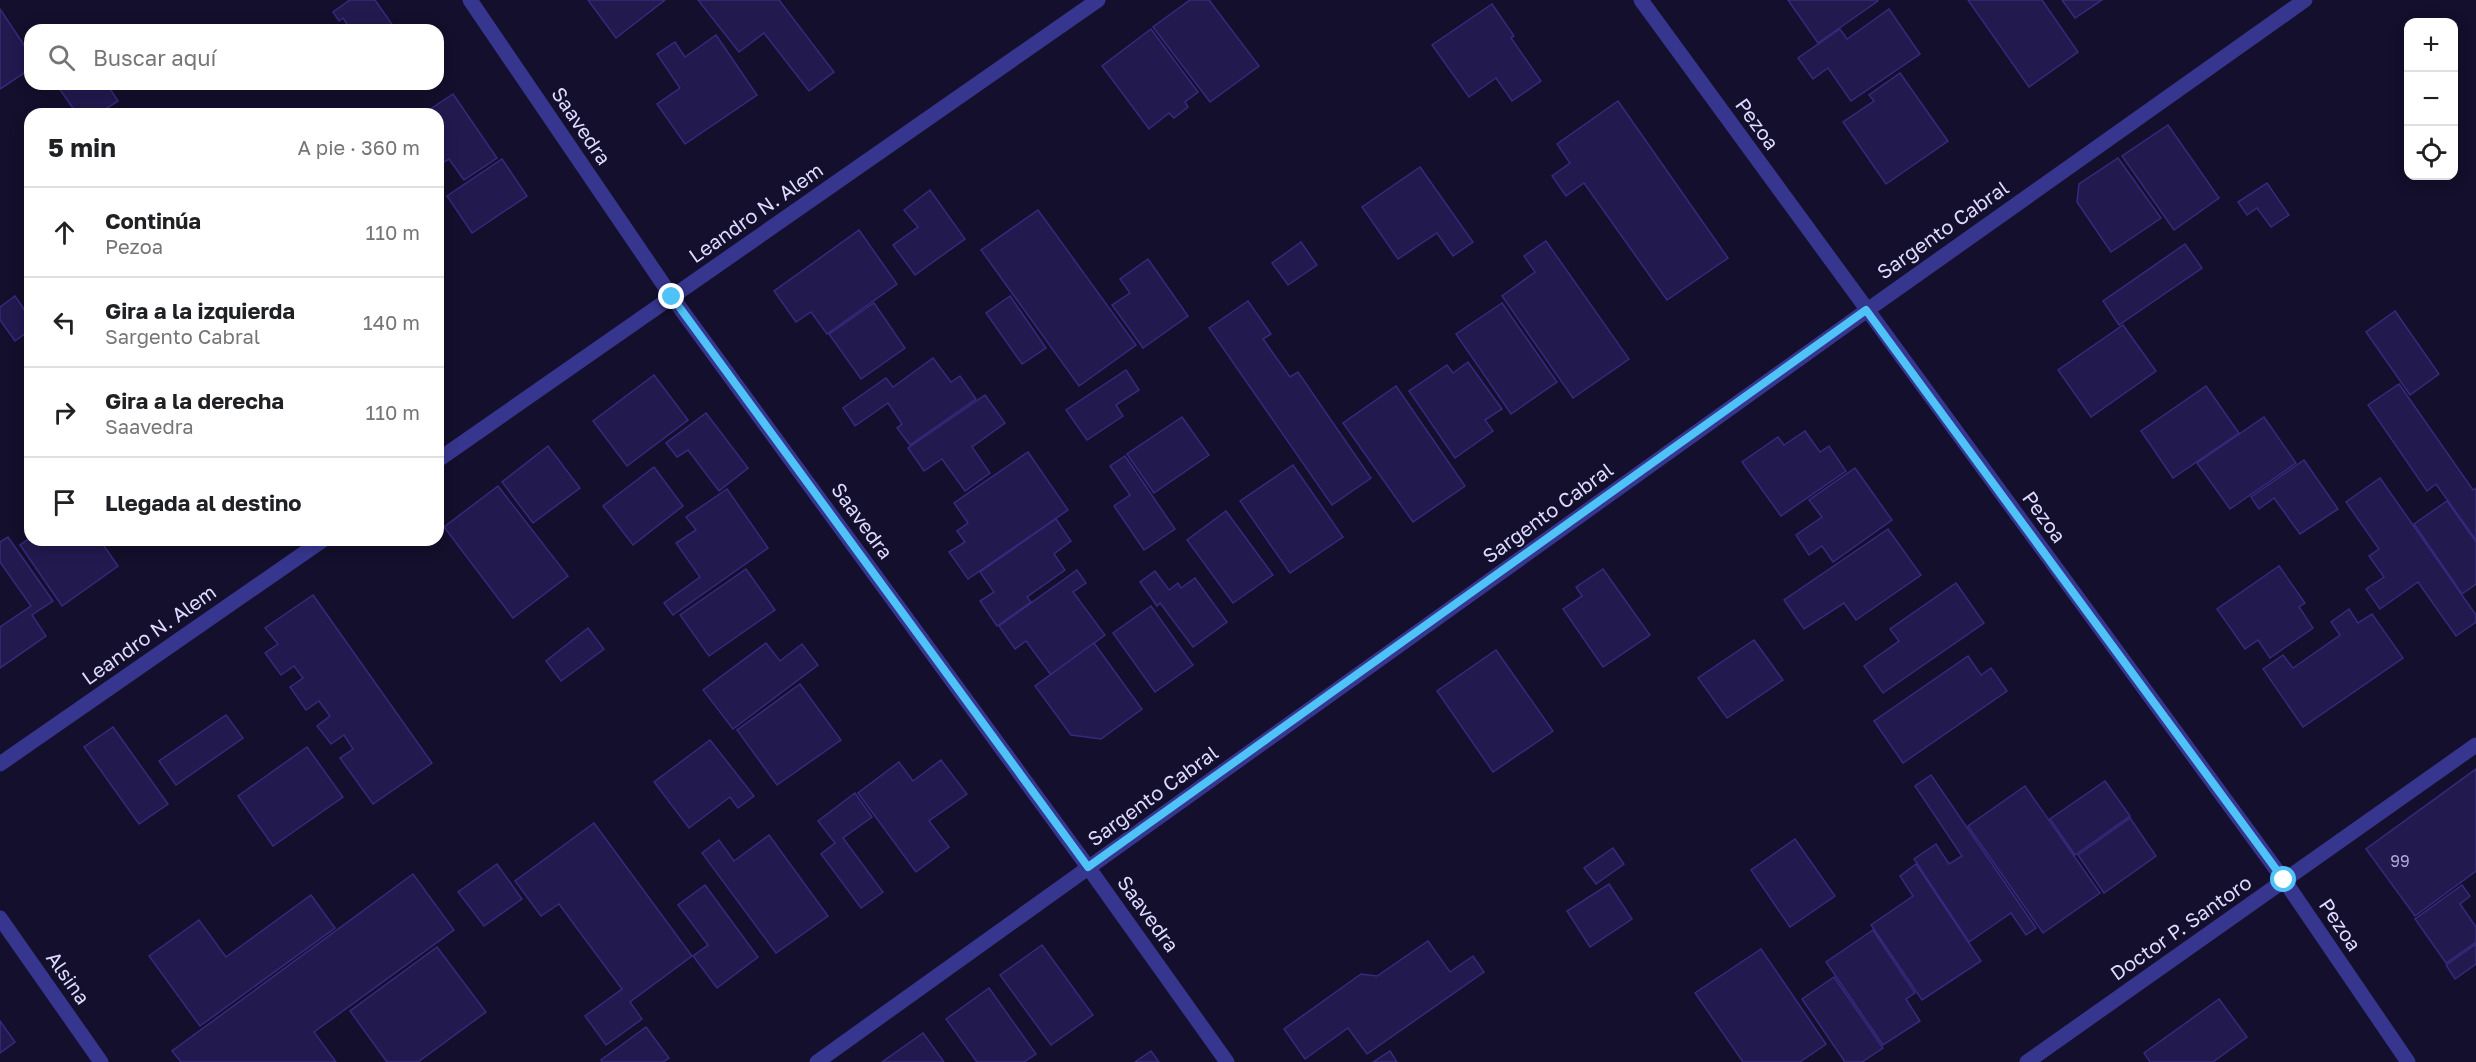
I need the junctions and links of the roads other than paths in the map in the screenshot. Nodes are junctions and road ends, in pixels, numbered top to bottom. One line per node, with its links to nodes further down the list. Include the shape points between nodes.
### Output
1 (470, 0): 5 (street, Saavedra)
2 (1098, 0): 5 (street, Leandro N. Alem)
3 (1641, 0): 6 (street, Pezoa)
4 (2305, 0): 6 (street, Sargento Cabral)
5 (672, 297): 7 (street, Leandro N. Alem); 11 (street, Saavedra)
6 (1866, 310): 11 (street, Sargento Cabral); 12 (street, Pezoa)
7 (444, 456)
8 (314, 546): 10 (street, Leandro N. Alem)
9 (2476, 745): 12 (street, Doctor P. Santoro)
10 (0, 764)
11 (1088, 867): 15 (street, Sargento Cabral); 16 (street, Saavedra)
12 (2284, 880): 17 (street, Doctor P. Santoro); 18 (street, Pezoa)
13 (0, 918): 14 (street, Alsina)
14 (101, 1062)
15 (817, 1062)
16 (1227, 1062)
17 (2027, 1062)
18 (2408, 1062)

